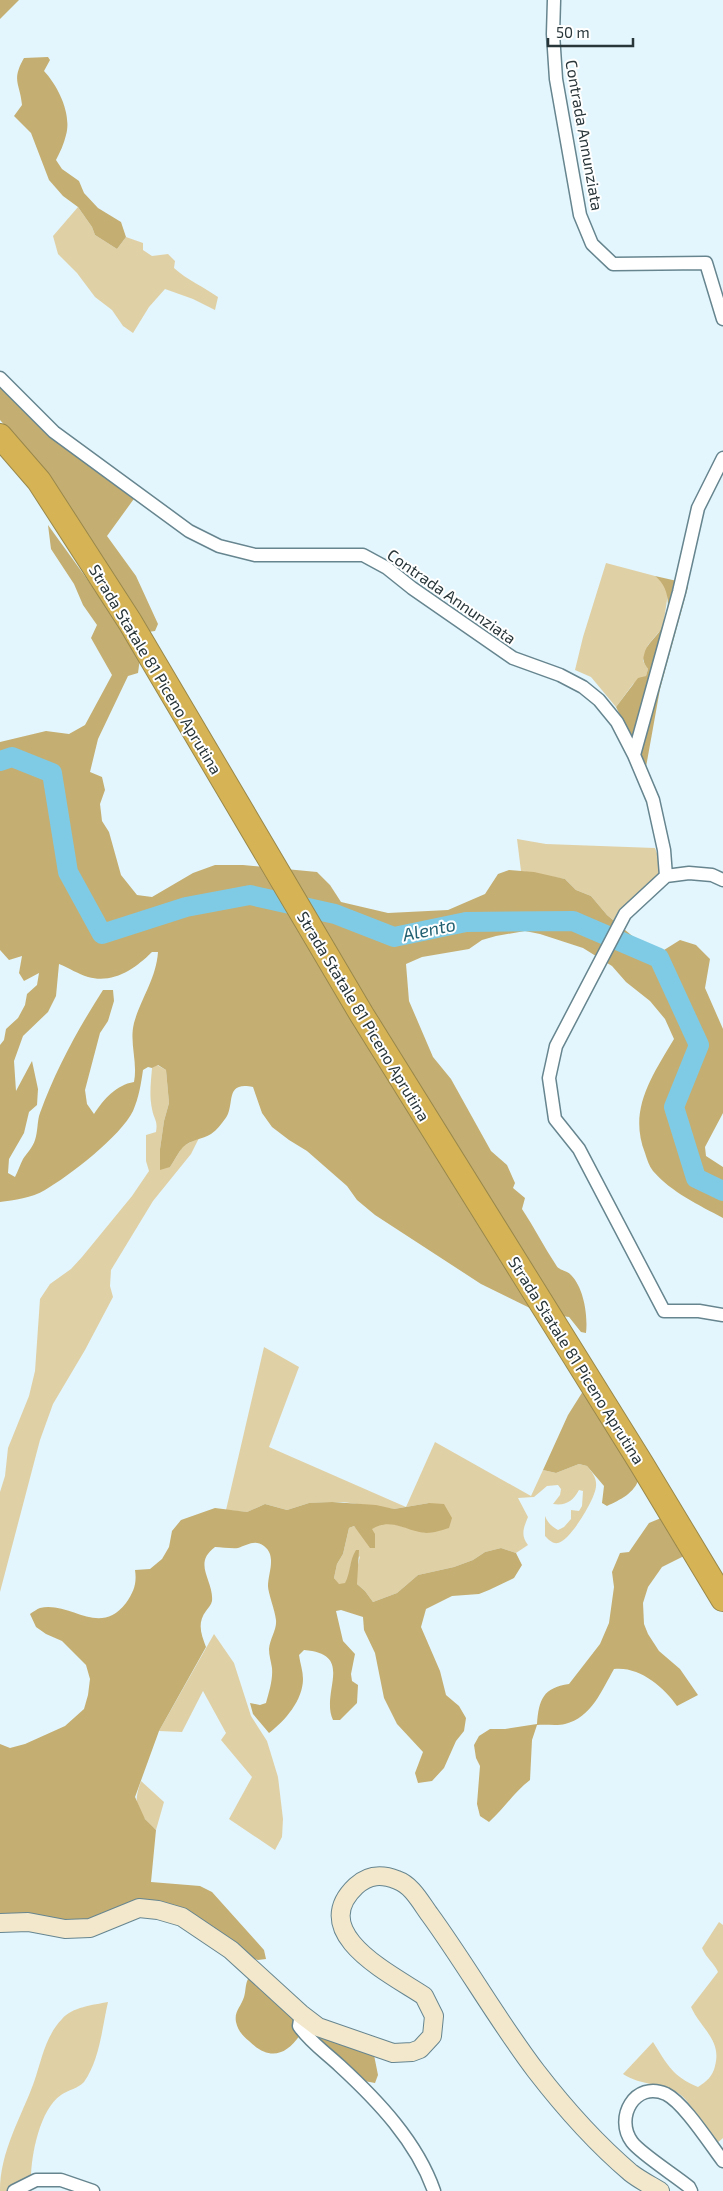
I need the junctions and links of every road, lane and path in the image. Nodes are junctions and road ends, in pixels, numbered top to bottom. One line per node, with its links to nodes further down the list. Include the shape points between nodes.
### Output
1 (554, 0): 2 (street, Contrada Annunziata, via 552,34 556,79 580,215 592,244 613,264 706,263)
2 (723, 319)
3 (0, 378): 6 (street, Contrada Annunziata, via 54,432 189,531 203,539 255,555 363,555 387,568 506,654 583,687 617,722)
4 (0, 436): 10 (highway, Strada Statale 81 Piceno Aprutina, via 39,482 130,622 362,1016)
5 (723, 458): 6 (street, via 698,508 679,592)
6 (634, 755): 7 (street, Contrada Annunziata, via 653,800)
7 (666, 876): 8 (street, via 712,875); 9 (street, via 625,914 556,1046 549,1078 555,1119 579,1149 664,1311)
8 (723, 880)
9 (723, 1315)
10 (723, 1599)
11 (0, 1923): 12 (main road, via 28,1922 65,1929 90,1928 139,1908 182,1917 232,1950)
12 (301, 2014): 16 (street, via 299,2026 309,2040 340,2066 405,2134); 17 (main road, via 318,2027 393,2053 412,2052 426,2044 432,2036 435,2022 424,1996 370,1961 348,1940 341,1924 341,1907 359,1883 374,1875 385,1875 405,1883 536,2071 601,2146 633,2174)
13 (723, 2161): 18 (street, via 674,2099 657,2091 645,2092 631,2101 626,2126 633,2143)
14 (14, 2191): 15 (street, via 36,2180 61,2180)
15 (93, 2191)
16 (434, 2191)
17 (660, 2191)
18 (691, 2191)

